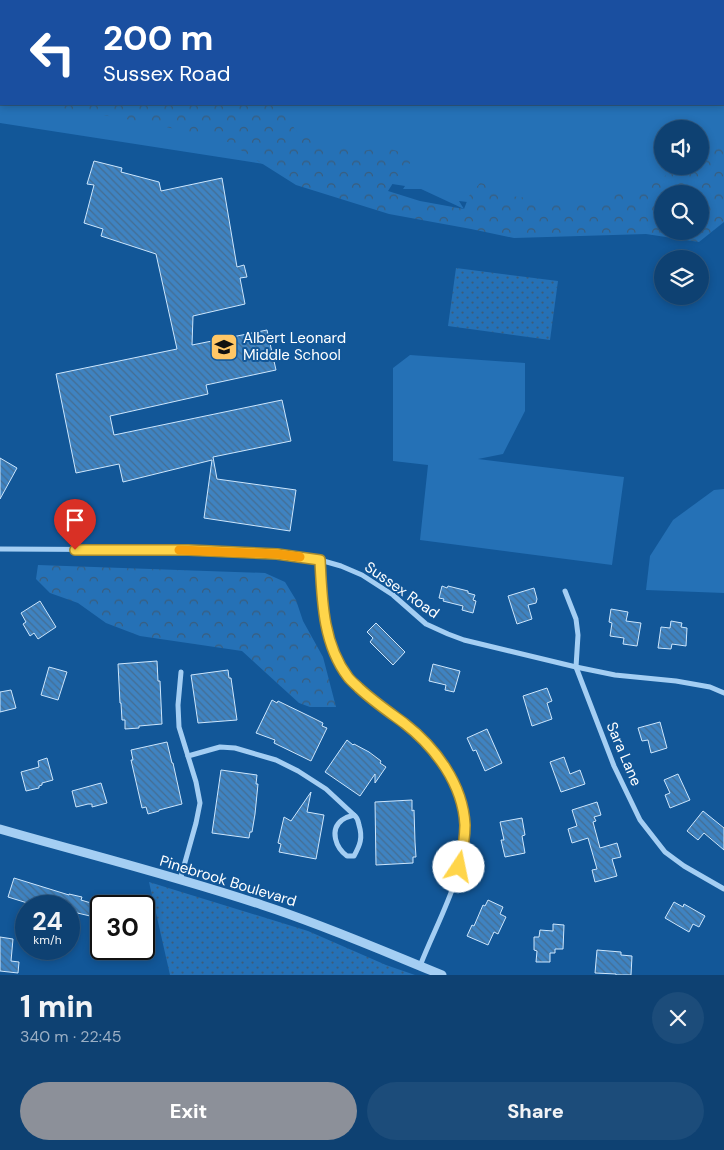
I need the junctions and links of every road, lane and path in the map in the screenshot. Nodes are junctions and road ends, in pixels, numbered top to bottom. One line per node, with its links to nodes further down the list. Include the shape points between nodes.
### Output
1 (0, 549): 2 (street, Sussex Road, via 188,550 277,554)
2 (320, 560): 4 (street, Sussex Road, via 362,575 393,595 426,624 448,634); 12 (street, via 322,598 334,655 349,678 370,698 430,746 446,767 462,807 465,825 463,851 455,883)
3 (565, 591): 4 (street, Sara Lane, via 576,619)
4 (576, 667): 6 (street, Sussex Road, via 615,675 676,681); 11 (street, Sara Lane, via 614,766 640,820 665,852)
5 (181, 672): 7 (street, via 179,727)
6 (724, 693)
7 (188, 756): 8 (street, via 220,747 276,760 326,789); 10 (street, via 200,803)
8 (354, 815): 8 (street, via 362,833 354,856 347,856 337,846 335,832 341,821)
9 (0, 829): 10 (street, Pinebrook Boulevard)
10 (180, 880): 12 (street, Pinebrook Boulevard, via 329,928)
11 (724, 889)
12 (420, 966): 13 (street, Pinebrook Boulevard)
13 (442, 975)

